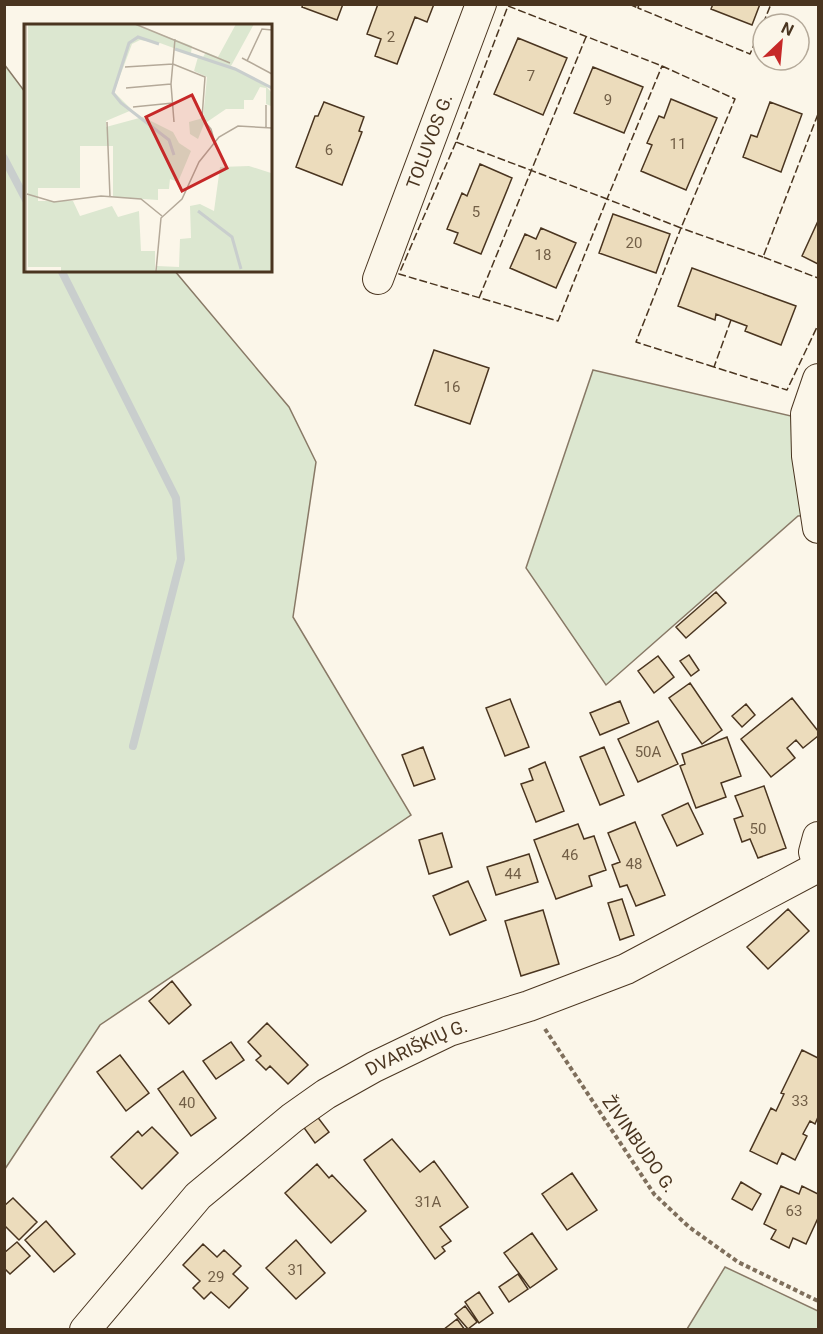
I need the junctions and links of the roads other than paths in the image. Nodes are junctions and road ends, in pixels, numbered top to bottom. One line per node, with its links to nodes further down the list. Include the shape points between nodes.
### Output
1 (481, 4): 2 (street, TOLUVOS G.)
2 (378, 279)
3 (819, 379): 4 (street, via 806,414 807,456)
4 (819, 528)
5 (819, 837): 6 (street, via 814,852)
6 (819, 866): 7 (street, DVARIŠKIŲ G., via 626,969 530,1006 449,1031 326,1094 198,1196)
7 (85, 1329)

